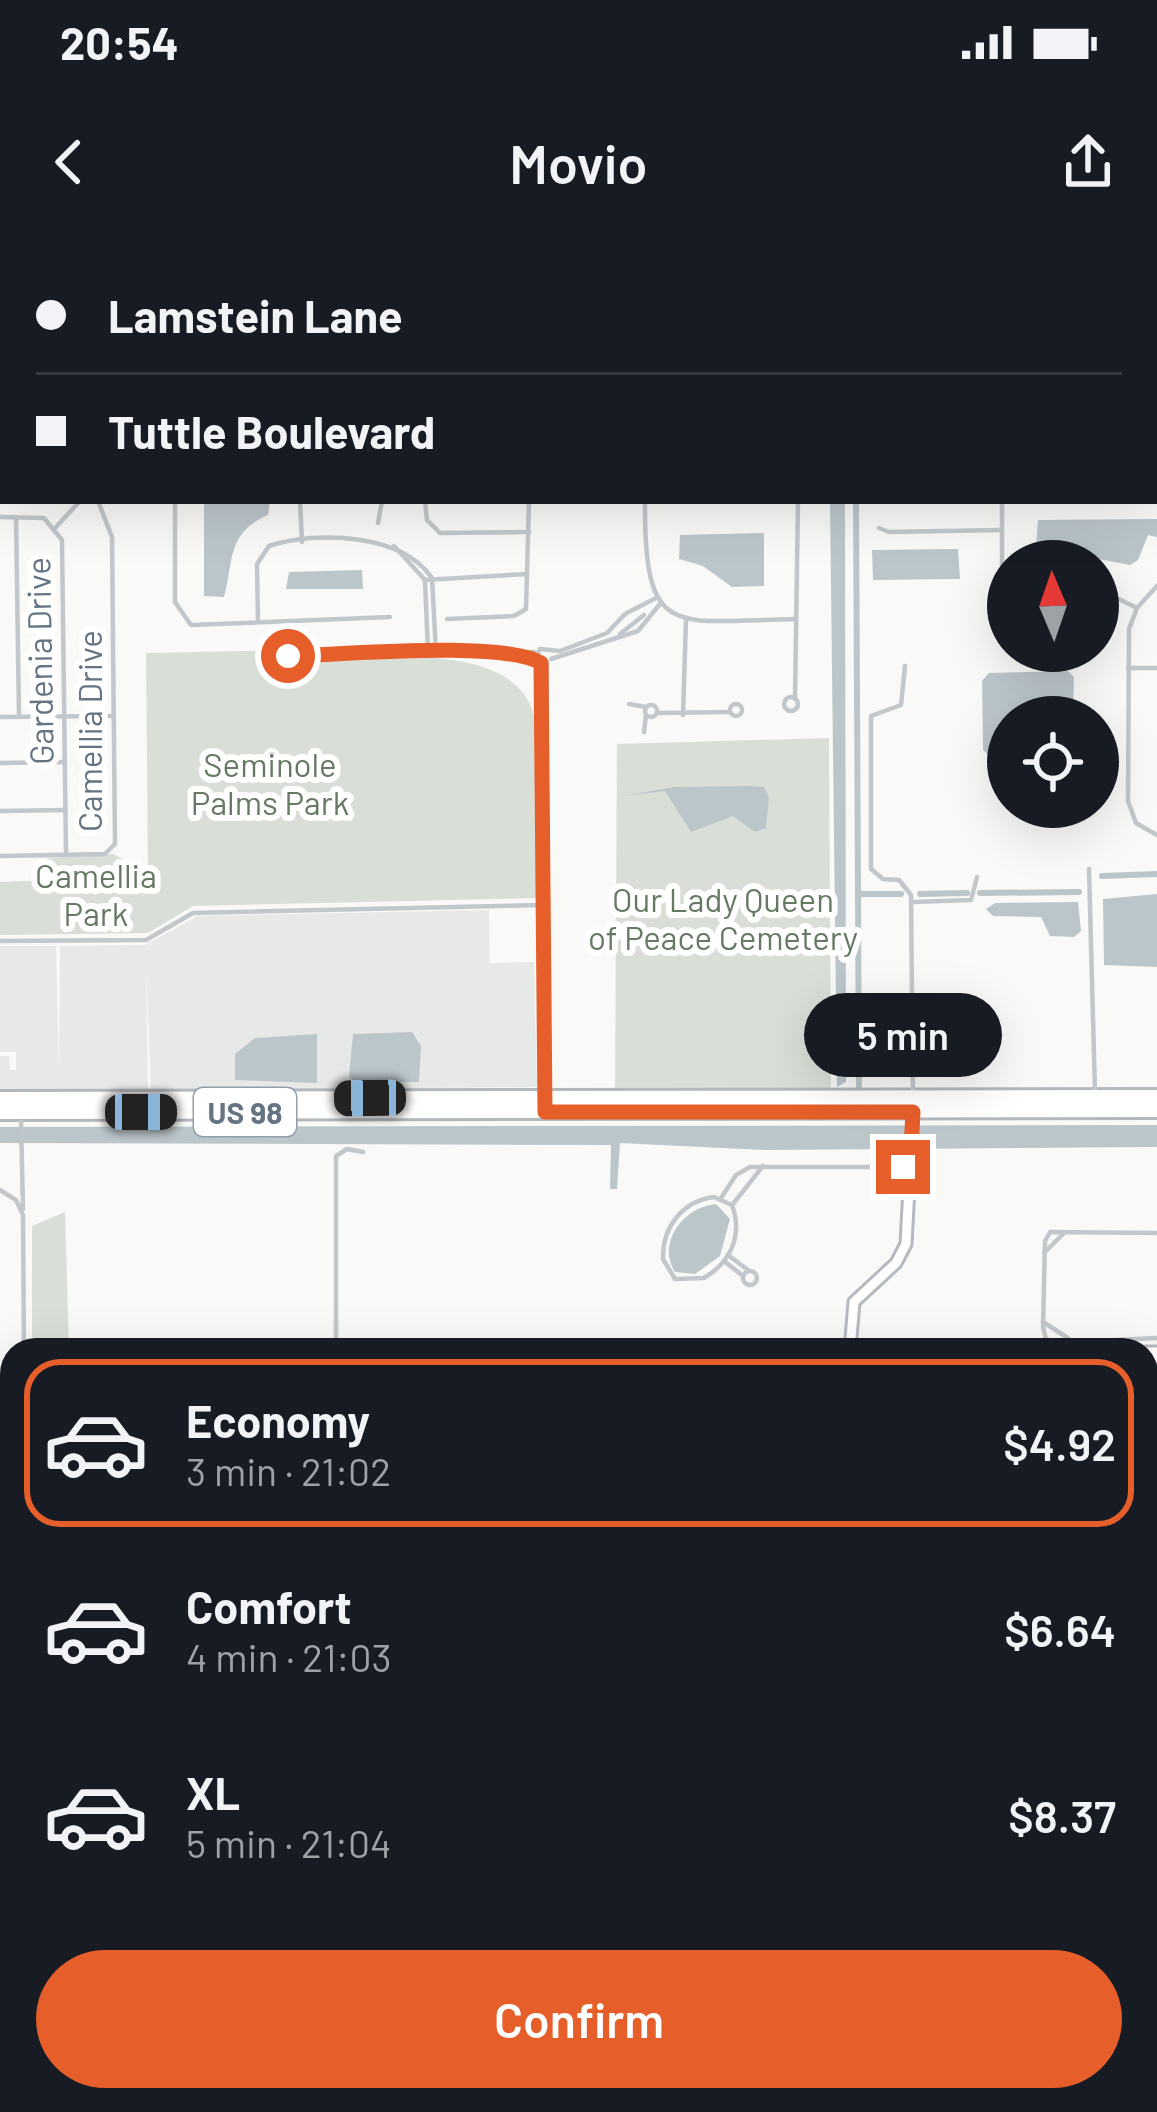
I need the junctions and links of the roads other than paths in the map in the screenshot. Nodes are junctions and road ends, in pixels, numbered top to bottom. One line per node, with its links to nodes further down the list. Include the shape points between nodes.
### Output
1 (77, 504): 14 (street)
2 (99, 504): 46 (street, Camellia Drive, via 112,536)
3 (175, 504): 31 (street, via 180,615 200,627)
4 (300, 504): 19 (street)
5 (381, 504): 13 (street)
6 (426, 504): 17 (street, via 430,524 445,534)
7 (530, 504): 17 (street)
8 (645, 504): 24 (street, via 644,568)
9 (798, 504): 28 (street)
10 (1002, 504): 16 (street)
11 (0, 517): 12 (street, Gardenia Drive)
12 (16, 517): 14 (street, Gardenia Drive); 49 (street)
13 (378, 523)
14 (56, 526): 45 (street, Gardenia Drive)
15 (879, 528): 16 (street)
16 (1002, 530): 18 (street)
17 (529, 532): 20 (street)
18 (1002, 540)
19 (302, 542): 21 (street, via 394,546); 31 (street, via 273,544 260,556)
20 (529, 574): 21 (street); 29 (street, via 521,614)
21 (429, 579): 33 (street)
22 (1157, 586): 25 (street)
23 (1119, 599): 25 (street)
24 (658, 601): 26 (street); 30 (street); 32 (street)
25 (1137, 608): 37 (street)
26 (634, 610): 32 (street); 35 (street, via 607,633)
27 (390, 617): 31 (street)
28 (796, 619): 30 (street); 39 (street)
29 (447, 620)
30 (686, 620): 44 (street)
31 (258, 621)
32 (639, 624): 35 (street)
33 (432, 652): 34 (street); 35 (street)
34 (288, 656)
35 (542, 659): 61 (street)
36 (905, 666): 60 (street, via 902,704 872,716 871,869 899,880)
37 (1128, 668): 38 (street); 55 (street, via 1128,801 1136,823)
38 (1157, 668)
39 (795, 698)
40 (629, 704): 41 (street)
41 (646, 706): 42 (street); 47 (street)
42 (657, 712): 44 (street); 47 (street)
43 (730, 712): 44 (street)
44 (683, 715)
45 (64, 716): 46 (street); 49 (street); 51 (street, Gardenia Drive)
46 (115, 716): 56 (street, Camellia Drive, via 115,844 105,854)
47 (646, 716): 50 (street)
48 (0, 717): 49 (street)
49 (19, 717)
50 (644, 732)
51 (64, 762): 52 (street); 53 (street, Gardenia Drive)
52 (0, 763)
53 (65, 810): 54 (street); 56 (street, Gardenia Drive)
54 (0, 811)
55 (1157, 835)
56 (66, 854): 57 (street, Camellia Drive)
57 (0, 856)
58 (1089, 869): 64 (street)
59 (977, 877): 60 (street, via 974,899)
60 (912, 902): 69 (street)
61 (545, 904): 62 (street, via 193,913 146,940); 67 (street)
62 (0, 941)
63 (1157, 1096): 64 (highway, US 98)
64 (1096, 1097): 69 (highway, US 98); 72 (highway)
65 (0, 1099): 68 (highway, US 98)
66 (342, 1105): 67 (highway, US 98); 67 (highway, US 98, via 403,1098); 68 (highway, US 98, via 279,1112); 68 (highway, US 98, via 199,1099)
67 (545, 1105): 69 (highway, US 98)
68 (138, 1106): 71 (highway, US 98)
69 (913, 1110): 72 (highway, US 98); 76 (street)
70 (1157, 1110): 72 (highway, US 98)
71 (0, 1112)
72 (1036, 1112)
73 (21, 1122): 80 (street)
74 (363, 1152): 88 (street, via 336,1156)
75 (763, 1166): 76 (street); 78 (street, via 742,1170); 79 (street)
76 (910, 1167): 89 (street, via 904,1252 851,1308)
77 (0, 1190): 80 (street)
78 (720, 1198): 79 (street); 84 (street, via 701,1199 678,1215 663,1259 675,1279 689,1282)
79 (732, 1205): 84 (street, via 737,1230)
80 (23, 1215): 87 (street)
81 (1064, 1233): 82 (street); 83 (street); 83 (street, via 1050,1232)
82 (1157, 1234)
83 (1044, 1253): 86 (street)
84 (727, 1260): 85 (street)
85 (745, 1274)
86 (1043, 1322): 90 (street); 91 (street)
87 (24, 1338)
88 (336, 1338)
89 (852, 1338)
90 (1046, 1338)
91 (1067, 1338)

